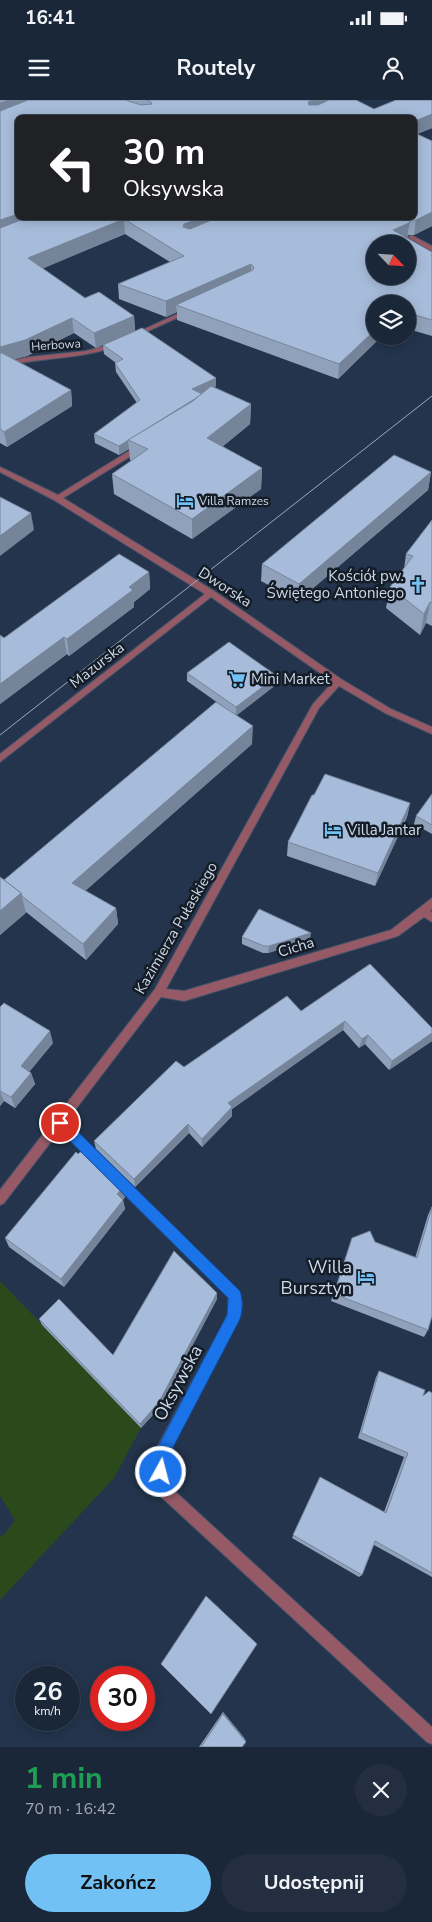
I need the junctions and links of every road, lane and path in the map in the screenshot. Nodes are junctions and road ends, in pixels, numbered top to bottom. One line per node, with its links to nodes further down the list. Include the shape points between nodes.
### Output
1 (416, 240): 2 (street)
2 (432, 249)
3 (193, 309): 4 (street, Herbowa, via 99,352 74,357 18,359)
4 (0, 365)
5 (148, 442): 7 (street)
6 (1, 471): 7 (street, Dworska)
7 (58, 498): 8 (street, Dworska)
8 (211, 593): 9 (street, Dworska); 11 (street, Mazurska)
9 (338, 681): 10 (street, Dworska, via 388,711); 14 (street, Kazimierza Pułaskiego, via 316,706)
10 (432, 731)
11 (0, 759)
12 (432, 902): 13 (street, Cicha)
13 (428, 915): 14 (street, Cicha, via 394,933 184,996)
14 (159, 992): 15 (street, Kazimierza Pułaskiego)
15 (60, 1123): 16 (street, Kazimierza Pułaskiego); 17 (street, Oksywska, via 235,1296 234,1316 160,1456 162,1488)
16 (0, 1199)
17 (432, 1737)

